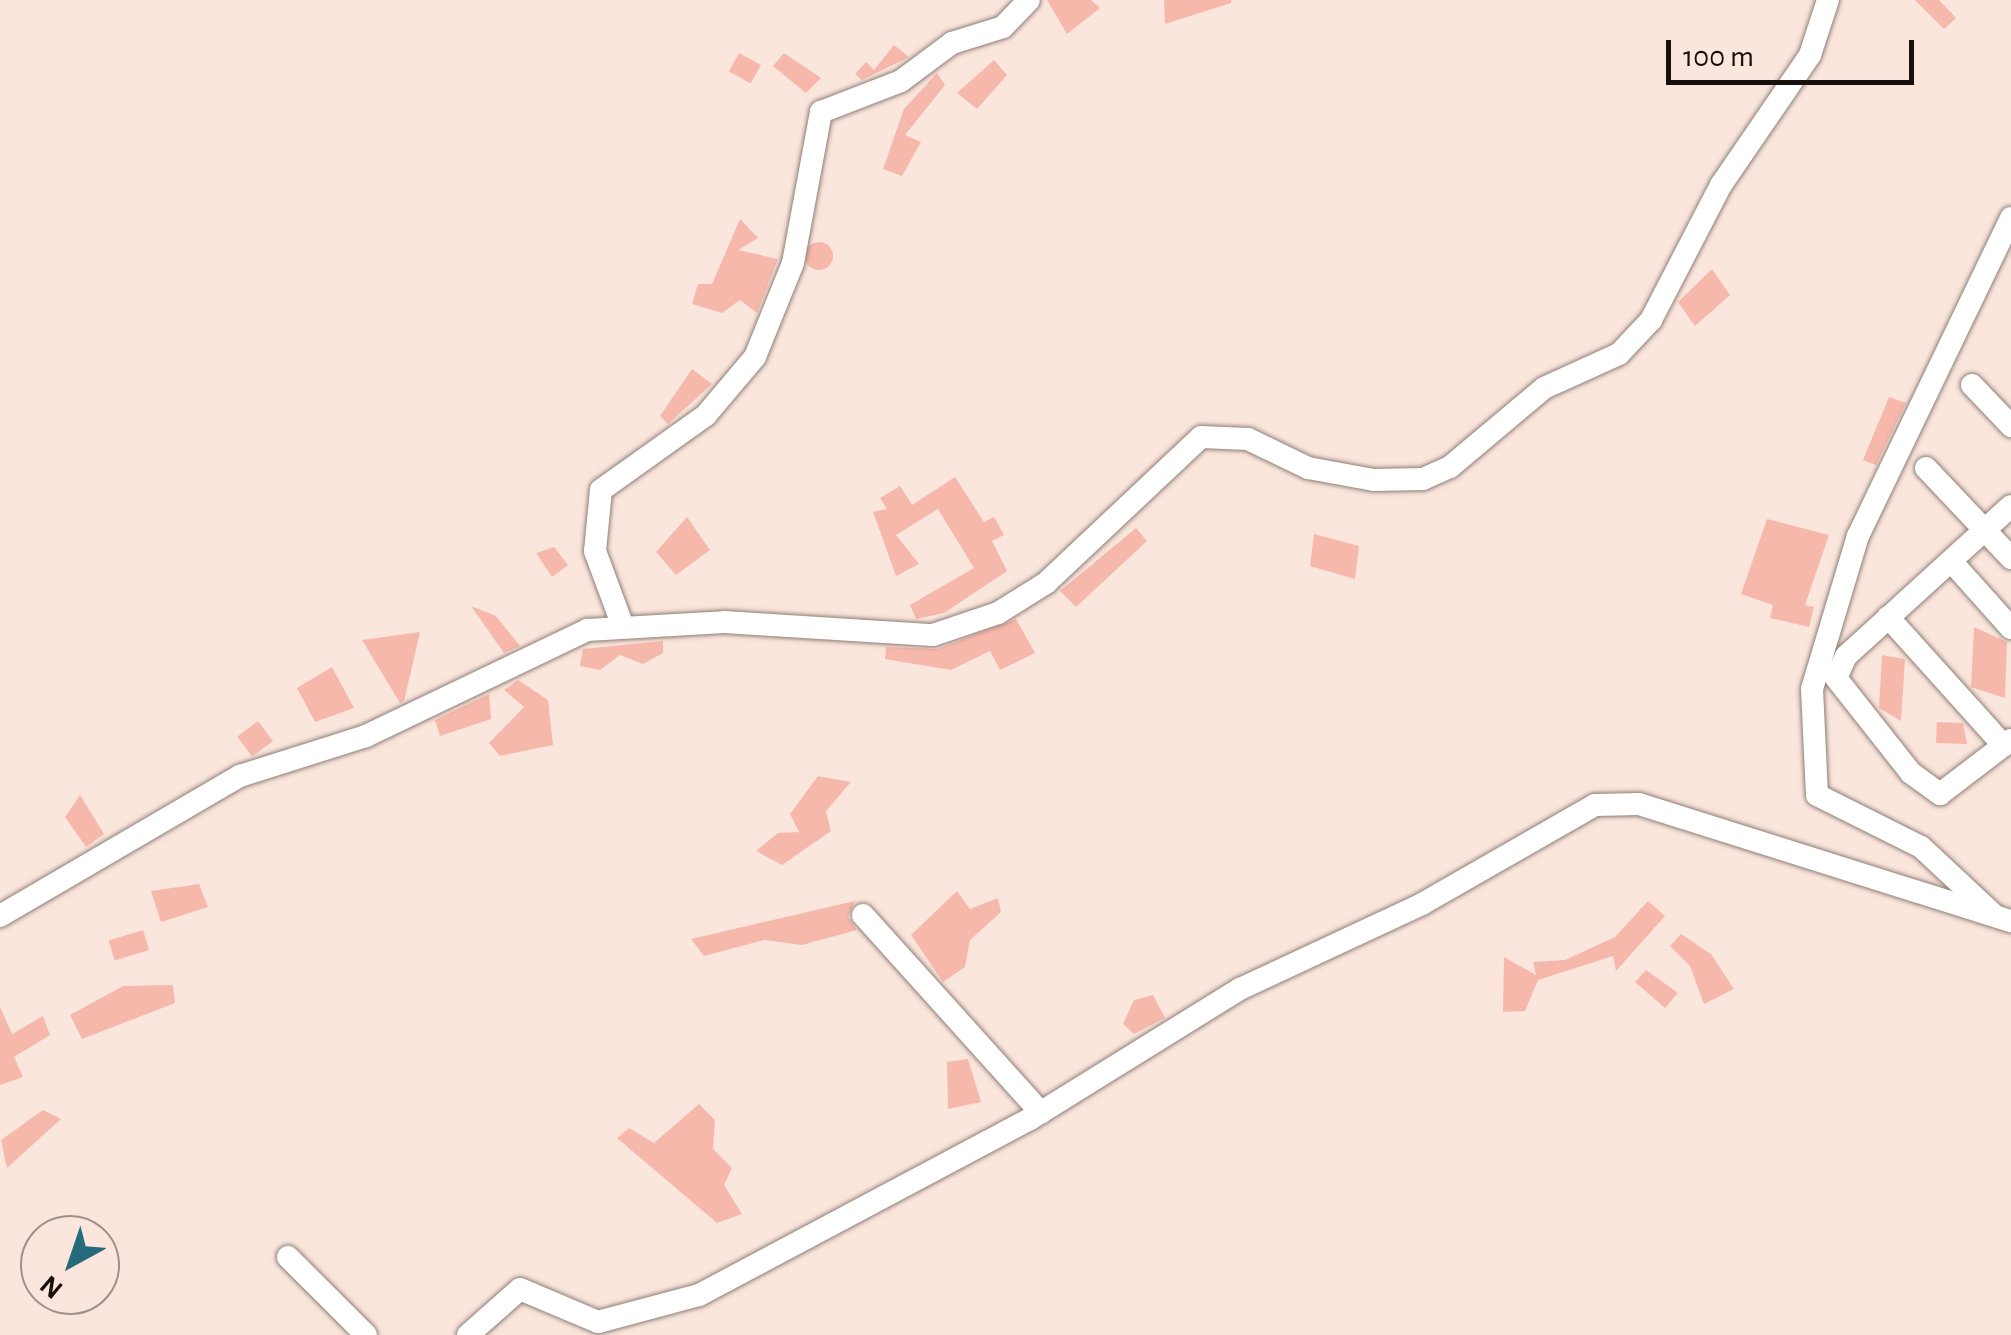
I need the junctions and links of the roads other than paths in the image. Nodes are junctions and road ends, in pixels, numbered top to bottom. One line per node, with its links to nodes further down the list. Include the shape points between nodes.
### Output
1 (1029, 0): 12 (street, via 1003,27 952,43 901,82 821,112 792,263 755,356 706,415 602,490 595,552)
2 (1828, 0): 12 (street, via 1810,54 1721,186 1651,320 1619,354 1552,383 1450,467 1423,479 1340,476 1221,432 1184,444 1046,582 946,632)
3 (2011, 218): 17 (street, via 1858,536 1812,689 1818,794 1920,847)
4 (1972, 385): 5 (street)
5 (2011, 426)
6 (1926, 468): 8 (street)
7 (2011, 506): 8 (street)
8 (1985, 530): 9 (street); 10 (street)
9 (2011, 558)
10 (1950, 560): 11 (street); 13 (street)
11 (1888, 617): 14 (street); 14 (street, via 1846,656 1836,683 1912,773 1953,792)
12 (622, 624): 16 (street, via 556,640 366,736 240,776)
13 (2011, 628)
14 (2008, 743)
15 (863, 915): 18 (street)
16 (0, 916)
17 (2002, 918): 18 (street, via 1609,802 1240,989)
18 (1041, 1113): 21 (street, via 670,1307 598,1322 520,1289)
19 (288, 1258): 20 (street)
20 (366, 1335)
21 (468, 1335)

